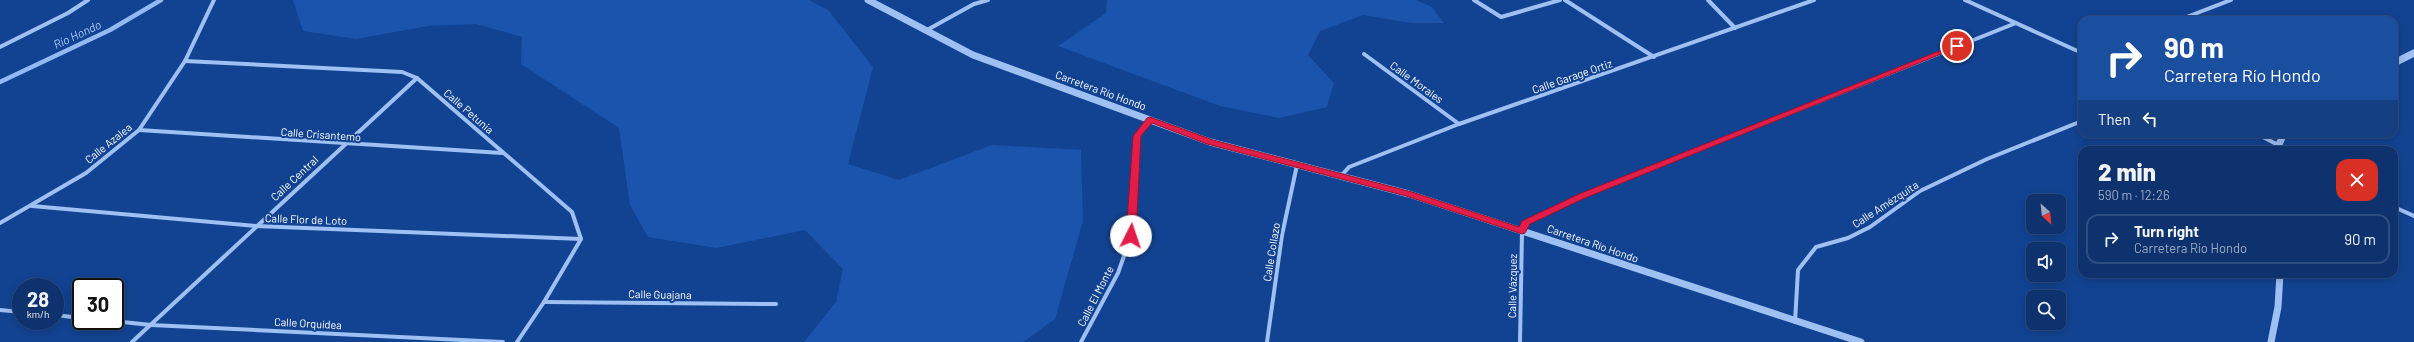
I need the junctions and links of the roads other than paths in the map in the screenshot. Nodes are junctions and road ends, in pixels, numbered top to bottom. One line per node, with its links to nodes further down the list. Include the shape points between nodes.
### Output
1 (88, 0): 16 (street, via 68,13)
2 (214, 0): 21 (street, Calle Azalea)
3 (868, 0): 15 (street, Carretera Río Hondo)
4 (988, 0): 15 (street, via 974,4)
5 (1474, 0): 6 (street, via 1501,17)
6 (1560, 0)
7 (1565, 0): 20 (street)
8 (1708, 0): 14 (street)
9 (1814, 0): 14 (street, Calle Garage Ortiz)
10 (1965, 0): 13 (street)
11 (2231, 0): 12 (street)
12 (2189, 16)
13 (2016, 23): 17 (street); 39 (street, via 1582,196 1526,223)
14 (1735, 28): 20 (street, Calle Garage Ortiz)
15 (928, 30): 24 (street, Carretera Río Hondo, via 973,55)
16 (0, 47)
17 (2078, 50)
18 (2414, 53): 22 (street)
19 (1364, 54): 26 (street, Calle Morales)
20 (1654, 58): 26 (street, Calle Garage Ortiz)
21 (185, 61): 23 (street, Calle Petunia, via 402,72); 27 (street, Calle Azalea)
22 (2398, 61)
23 (417, 78): 29 (street, Calle Central); 31 (street, Calle Petunia)
24 (1150, 120): 32 (street, Carretera Río Hondo, via 1210,142); 52 (street, Calle El Monte, via 1137,136 1131,236 1118,273)
25 (2078, 123): 47 (street, Calle Amézquita, via 1987,159 1920,191 1870,227 1848,238 1816,247 1798,270)
26 (1459, 124): 33 (street, Calle Garage Ortiz, via 1349,167)
27 (139, 130): 29 (street, Calle Crisantemo); 34 (street, Calle Azalea, via 86,173)
28 (2264, 138): 30 (street)
29 (343, 144): 31 (street, Calle Crisantemo); 38 (street, Calle Central)
30 (2277, 146)
31 (502, 153): 40 (street, Calle Petunia, via 572,212)
32 (1297, 165): 33 (street, Carretera Río Hondo); 53 (street, Calle Collazo, via 1282,235)
33 (1341, 176): 39 (street, Carretera Río Hondo, via 1409,194)
34 (32, 206): 37 (street, Calle Azalea); 38 (street, Calle Flor de Loto)
35 (2398, 209): 36 (street)
36 (2414, 216)
37 (0, 223)
38 (256, 226): 40 (street, Calle Flor de Loto); 48 (street, Calle Central)
39 (1522, 231): 47 (street, Carretera Río Hondo); 54 (street, Calle Vázquez)
40 (581, 239): 42 (street)
41 (2280, 278): 56 (street, via 2278,307)
42 (544, 302): 43 (street, Calle Guajana); 51 (street)
43 (776, 304)
44 (0, 310): 45 (street)
45 (12, 311)
46 (124, 322): 48 (street, Calle Orquídea)
47 (1794, 322): 55 (street, Carretera Río Hondo)
48 (150, 325): 49 (street, Calle Central); 50 (street, Calle Orquídea)
49 (132, 342)
50 (503, 342)
51 (517, 342)
52 (1081, 342)
53 (1267, 342)
54 (1520, 342)
55 (1862, 342)
56 (2271, 342)

